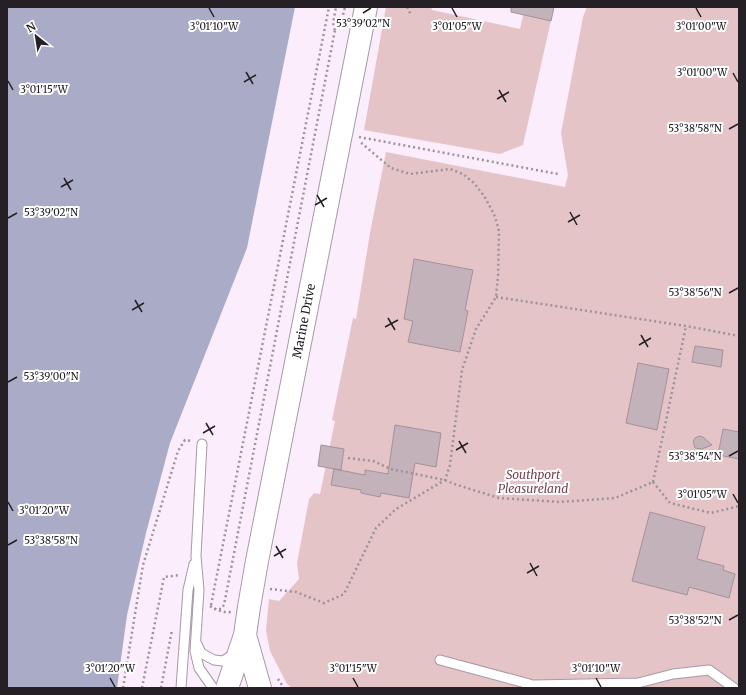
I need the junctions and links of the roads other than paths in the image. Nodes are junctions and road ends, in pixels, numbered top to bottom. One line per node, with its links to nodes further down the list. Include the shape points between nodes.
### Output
1 (366, 7): 5 (street, Marine Drive)
2 (202, 444): 3 (lane)
3 (196, 556): 4 (lane, via 199,590); 7 (lane, via 188,590)
4 (196, 640): 5 (lane, via 201,653 214,660 223,661); 8 (lane, via 195,651 199,668)
5 (242, 643): 9 (street, Marine Drive); 12 (street, Marine Drive)
6 (440, 660): 13 (lane, via 533,685 638,683 673,674 710,670)
7 (181, 688)
8 (213, 688)
9 (227, 688)
10 (239, 688): 11 (street)
11 (250, 688)
12 (260, 688)
13 (734, 688)

